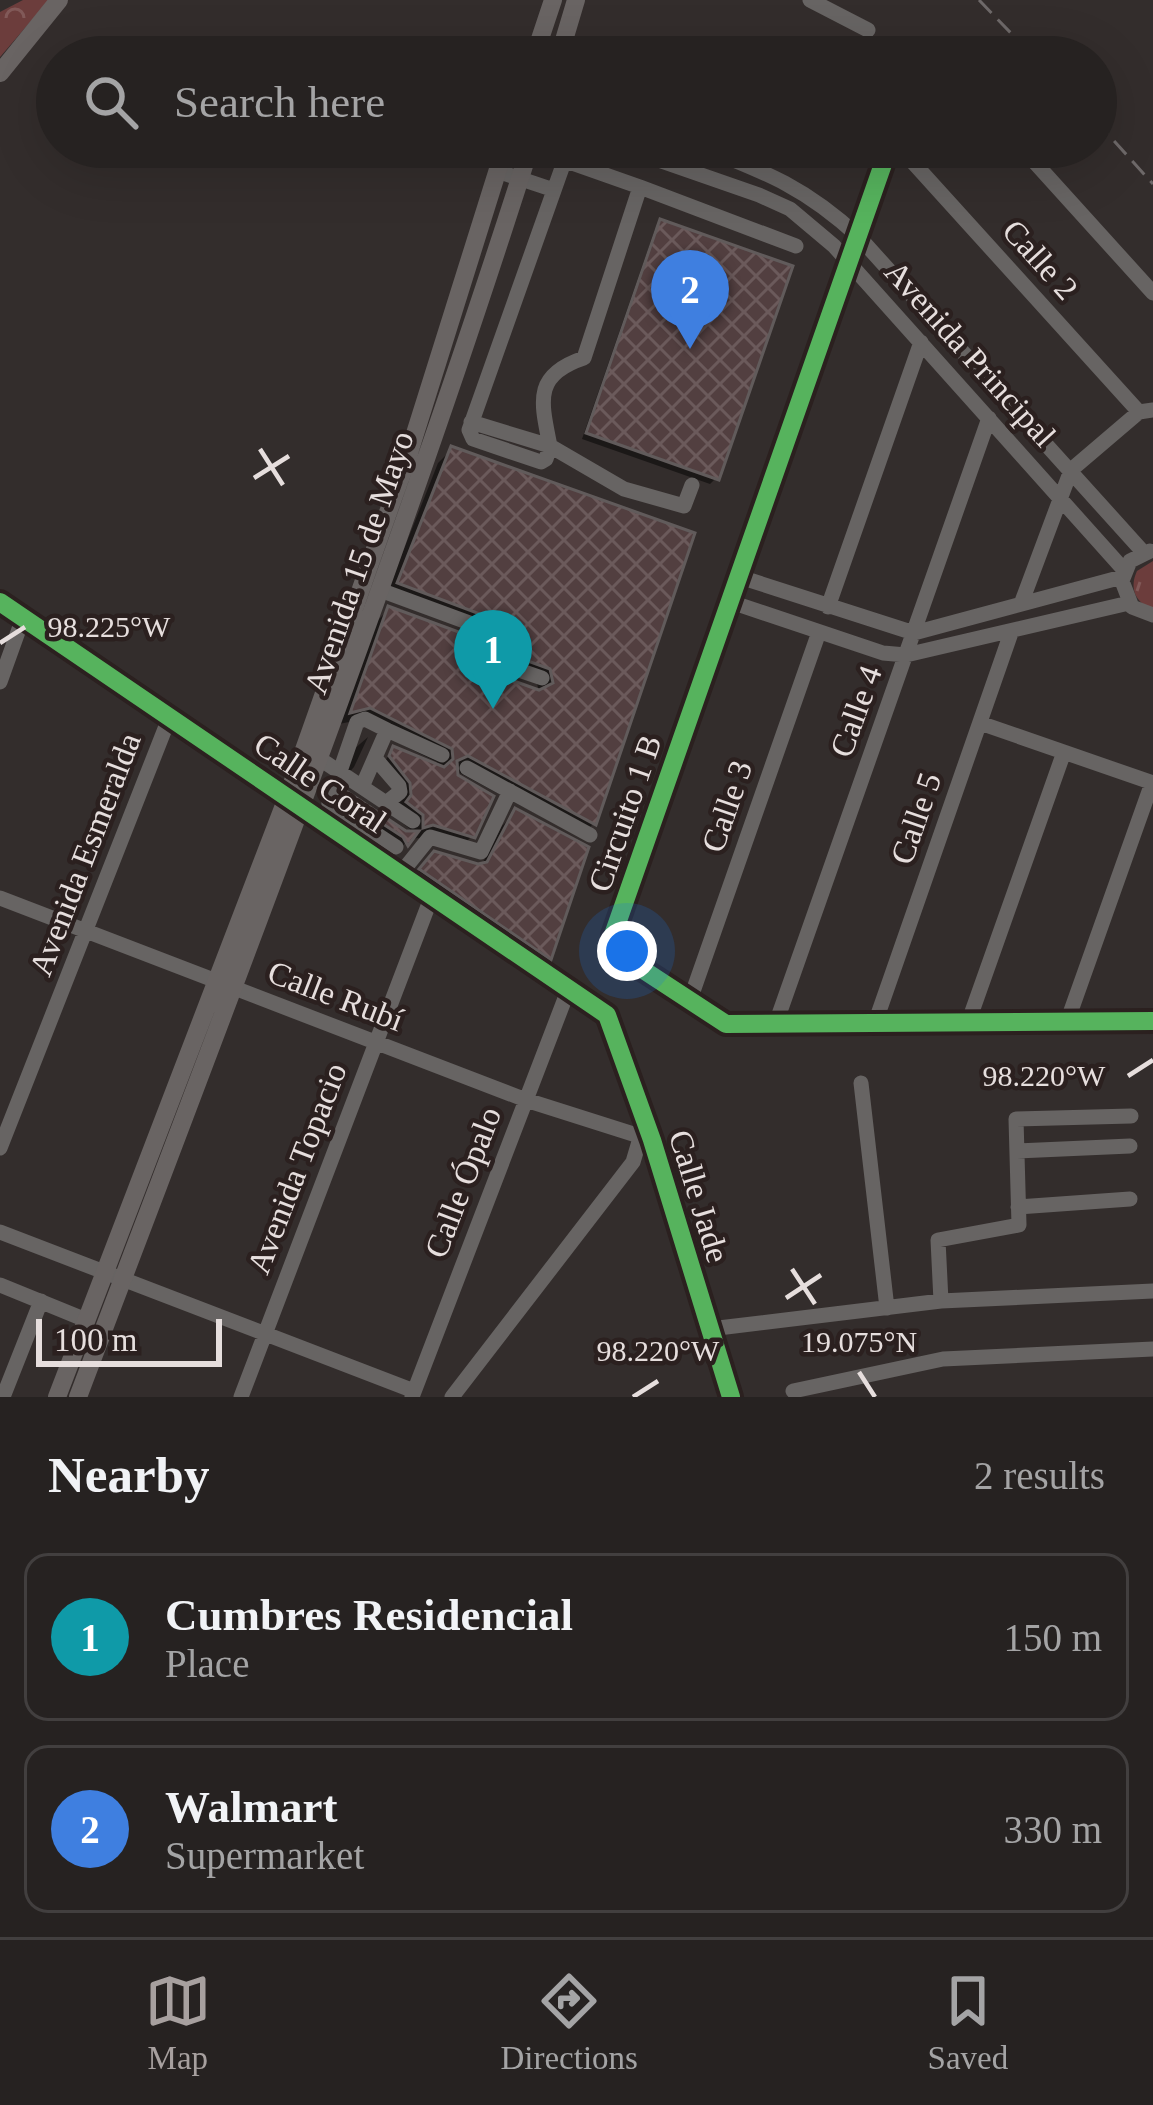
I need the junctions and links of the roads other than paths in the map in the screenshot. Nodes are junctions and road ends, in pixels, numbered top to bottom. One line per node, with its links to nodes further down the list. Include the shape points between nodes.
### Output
1 (59, 0): 8 (main road)
2 (553, 0): 6 (main road)
3 (576, 0): 7 (main road)
4 (810, 0): 5 (street)
5 (868, 30)
6 (541, 36)
7 (565, 36)
8 (0, 73)
9 (498, 168): 18 (main road, Avenida 15 de Mayo)
10 (523, 168): 19 (main road, Avenida 15 de Mayo)
11 (562, 168): 21 (street)
12 (586, 168): 20 (street)
13 (688, 168): 24 (street, Avenida Principal, via 790,209)
14 (755, 168): 22 (street, Avenida Principal, via 815,197)
15 (882, 168): 22 (street, Circuito 1 B)
16 (919, 168): 29 (street, Calle 2)
17 (1040, 168): 25 (street)
18 (497, 171): 19 (street); 32 (main road, Avenida 15 de Mayo)
19 (520, 179): 21 (street); 27 (main road, Avenida 15 de Mayo)
20 (640, 187): 23 (street); 31 (street, via 584,358 548,377 542,406)
21 (554, 190): 28 (street)
22 (860, 237): 24 (street, Circuito 1 B); 33 (street, Avenida Principal)
23 (796, 246)
24 (850, 264): 26 (street, Avenida Principal); 38 (street, Circuito 1 B)
25 (1153, 293)
26 (920, 342): 30 (street, Avenida Principal); 44 (street)
27 (453, 380): 28 (street); 32 (main road, Avenida 15 de Mayo)
28 (484, 389): 31 (street, via 473,440 541,461)
29 (1146, 411): 33 (street)
30 (988, 418): 35 (street, Avenida Principal); 48 (street, Calle 4)
31 (550, 446): 34 (street, via 624,489 684,506)
32 (417, 459): 39 (main road, Avenida 15 de Mayo); 67 (main road, Avenida 15 de Mayo)
33 (1070, 470): 35 (street); 36 (street, Avenida Principal)
34 (692, 485)
35 (1059, 495): 37 (street, Avenida Principal); 43 (street)
36 (1149, 552): 37 (street)
37 (1123, 573): 42 (street); 43 (street)
38 (740, 577): 41 (street, Circuito 1 B); 44 (street)
39 (380, 590): 51 (street, via 475,625 504,665); 56 (main road, Avenida 15 de Mayo)
40 (0, 602): 46 (street, Calle Coral)
41 (731, 602): 47 (street); 78 (street, Circuito 1 B, via 613,935 622,956)
42 (1129, 603): 45 (street); 49 (street)
43 (1021, 604): 48 (street)
44 (828, 607): 48 (street)
45 (1153, 615)
46 (23, 618): 52 (street); 53 (street, Calle Coral)
47 (819, 632): 50 (street); 78 (street, Calle 3)
48 (914, 633): 50 (street, Calle 4)
49 (1011, 633): 50 (street); 54 (street, Calle 5)
50 (906, 656): 84 (street, Calle 4)
51 (542, 678)
52 (0, 682)
53 (170, 716): 67 (street, Calle Coral); 75 (street, Avenida Esmeralda)
54 (980, 723): 58 (street); 82 (street, Calle 5)
55 (387, 730): 57 (street, via 361,719); 59 (street); 60 (street)
56 (329, 732): 57 (street); 61 (main road, Avenida 15 de Mayo)
57 (349, 740): 63 (street)
58 (1064, 752): 64 (street); 83 (street)
59 (442, 755)
60 (375, 758): 65 (street); 68 (street, via 399,786)
61 (320, 759): 63 (street); 67 (main road, Avenida 15 de Mayo)
62 (467, 767): 66 (street)
63 (340, 773): 65 (street); 71 (street, via 329,803)
64 (1152, 783): 81 (street)
65 (362, 788): 68 (street)
66 (510, 791): 70 (street); 72 (street, via 481,852 430,837)
67 (295, 800): 72 (street, Calle Coral); 76 (main road, Avenida 15 de Mayo)
68 (386, 803): 69 (street)
69 (413, 821)
70 (590, 835)
71 (396, 847)
72 (401, 873): 73 (street, Calle Coral)
73 (433, 893): 77 (street, Calle Coral); 85 (street, Avenida Topacio)
74 (0, 898): 75 (street, Calle Rubí)
75 (86, 931): 76 (street, Calle Rubí); 91 (street, Avenida Esmeralda)
76 (225, 984): 85 (street, Calle Rubí); 96 (main road, Avenida 15 de Mayo)
77 (569, 988): 79 (street, Calle Coral); 87 (street, Calle Ópalo)
78 (690, 1000): 84 (street, Circuito 1 B, via 726,1024)
79 (607, 1015): 89 (street, Calle Jade)
80 (1153, 1021): 81 (street, Circuito 1 B)
81 (1067, 1022): 83 (street, Circuito 1 B)
82 (875, 1023): 83 (street, Circuito 1 B); 84 (street, Circuito 1 B)
83 (968, 1023)
84 (776, 1024)
85 (376, 1042): 87 (street, Calle Rubí); 104 (street, Avenida Topacio)
86 (861, 1083): 101 (street)
87 (526, 1100): 89 (street, Calle Rubí); 109 (street, Calle Ópalo)
88 (1131, 1116): 92 (street, via 1016,1119)
89 (647, 1137): 103 (street, Calle Jade); 114 (street)
90 (1130, 1146): 92 (street)
91 (0, 1148)
92 (1017, 1151): 94 (street)
93 (1130, 1199): 94 (street)
94 (1018, 1207): 99 (street, via 1019,1225 938,1240)
95 (0, 1232): 96 (street)
96 (113, 1277): 102 (main road, Avenida 15 de Mayo); 104 (street); 112 (main road, Avenida 15 de Mayo)
97 (0, 1285): 100 (street)
98 (1153, 1291): 99 (street)
99 (941, 1300): 101 (street)
100 (40, 1301): 102 (street); 106 (street)
101 (887, 1308): 103 (street)
102 (86, 1320): 111 (main road, Avenida 15 de Mayo)
103 (710, 1329): 115 (street, Calle Jade)
104 (265, 1335): 109 (street); 113 (street, Avenida Topacio)
105 (1153, 1349): 108 (street, via 944,1359)
106 (7, 1367): 110 (street)
107 (794, 1391): 108 (street)
108 (829, 1391)
109 (413, 1394)
110 (3, 1397)
111 (57, 1397)
112 (78, 1397)
113 (241, 1397)
114 (452, 1397)
115 (731, 1397)

